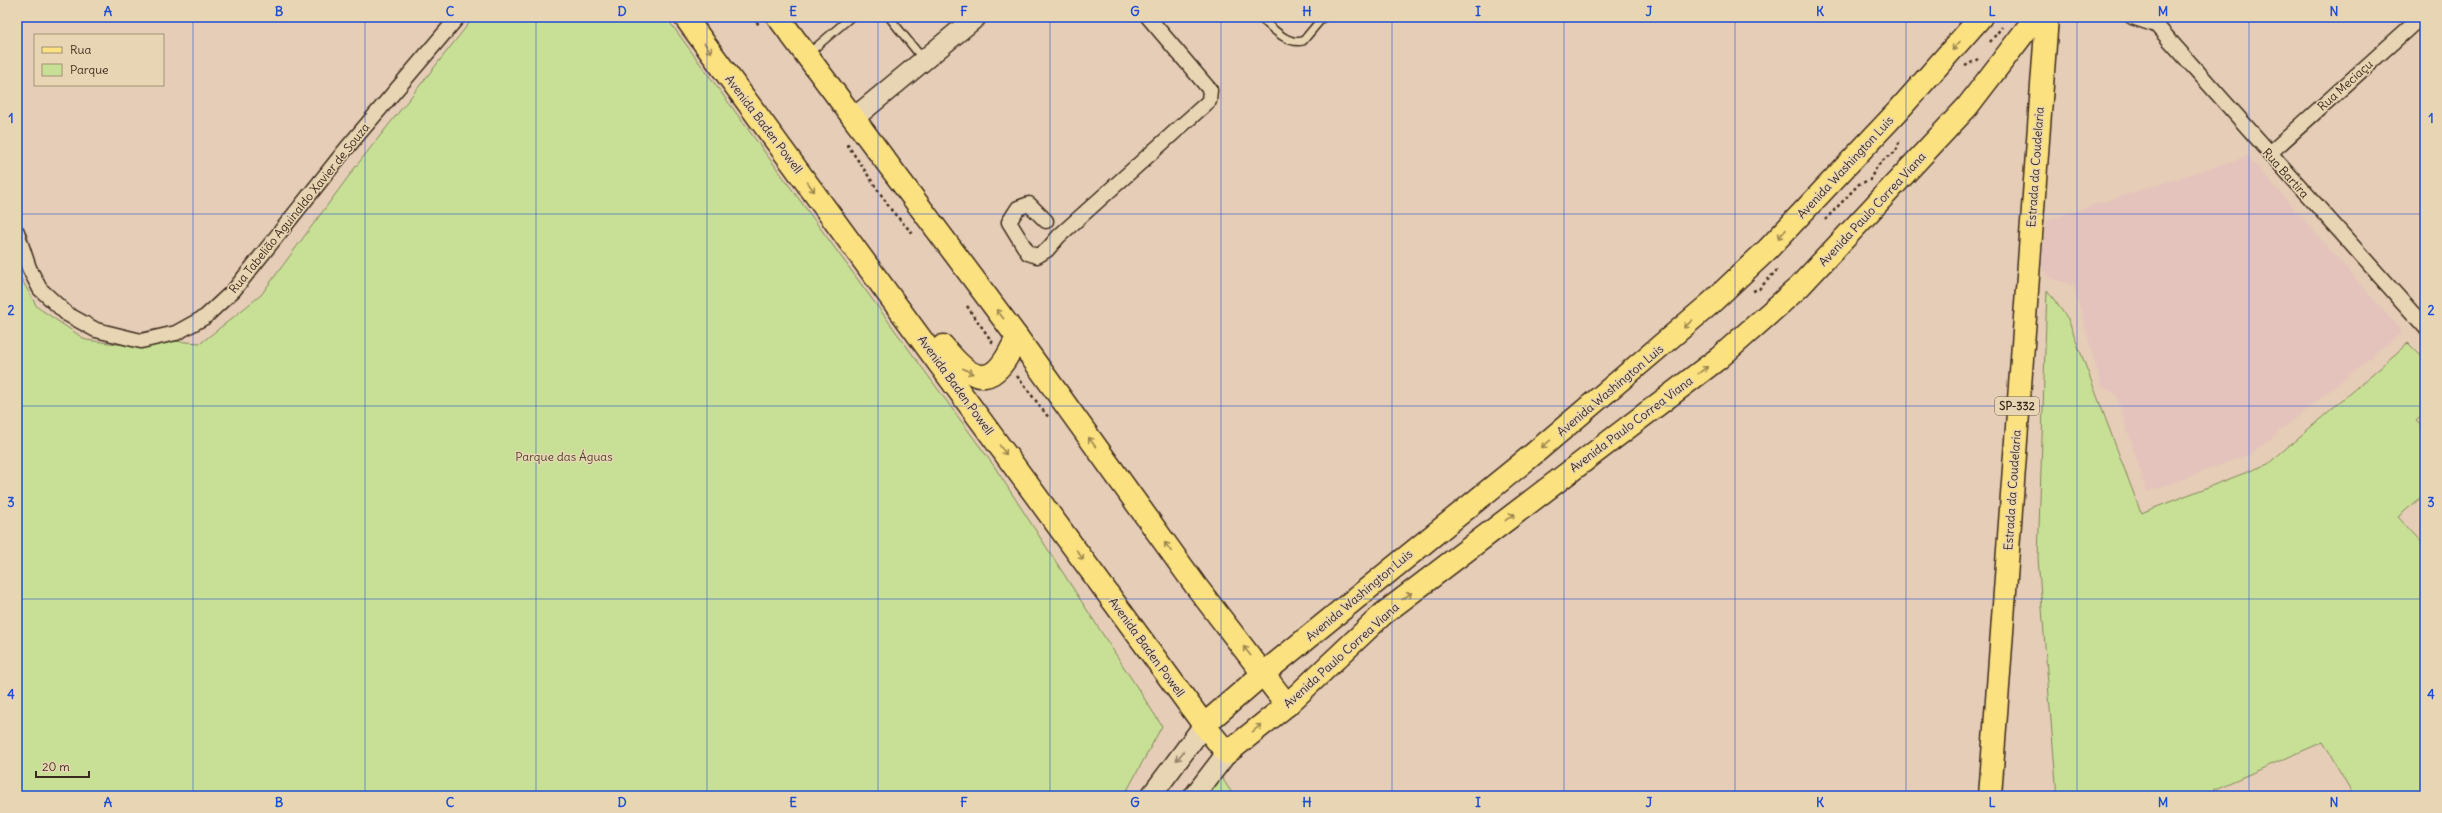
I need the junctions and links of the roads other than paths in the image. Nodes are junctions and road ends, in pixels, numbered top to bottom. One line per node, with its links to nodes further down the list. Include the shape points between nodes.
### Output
1 (458, 17): 23 (street, Rua Tabelião Aguinaldo Xavier de Souza, via 346,149 234,290 205,317 176,333 142,341 96,330 67,314 40,289 29,268)
2 (685, 17): 24 (main road, Avenida Baden Powell, one-way to 24)
3 (851, 17): 17 (lane)
4 (890, 17): 18 (lane)
5 (976, 17): 18 (street)
6 (1148, 17): 22 (street, via 1210,90 1209,101 1059,236 1047,250 1037,256 1028,253 1009,222 1018,208 1028,204)
7 (1259, 17): 8 (lane, via 1295,43 1303,41)
8 (1323, 17)
9 (1982, 17): 27 (main road, Avenida Washington Luis, one-way to 27, via 1768,249 1711,303 1531,456)
10 (2036, 17): 16 (main road, Avenida Paulo Correa Viana)
11 (2046, 17): 19 (main road, Estrada da Coudelaria / SP-332)
12 (2132, 17): 14 (street)
13 (2421, 17): 21 (street, Rua Meciaçu)
14 (2152, 21): 21 (street, Rua Bartira)
15 (770, 23): 17 (main road)
16 (1998, 49): 19 (main road, via 2030,59); 28 (main road, Avenida Paulo Correa Viana, one-way to 16, via 1383,614 1719,358 1800,287 1967,106)
17 (805, 56): 20 (main road)
18 (924, 61): 20 (street)
19 (2041, 88): 33 (main road, Estrada da Coudelaria / SP-332)
20 (854, 118): 26 (main road, one-way to 20)
21 (2269, 154): 25 (street, Rua Bartira)
22 (1046, 221)
23 (17, 232)
24 (866, 262): 26 (main road, one-way to 26, via 906,298 960,366 970,374 981,376 992,373 1006,362); 29 (main road, Avenida Baden Powell, one-way to 29)
25 (2425, 327)
26 (1017, 337): 27 (main road, one-way to 26, via 1196,586)
27 (1264, 673): 28 (main road); 29 (main road, Avenida Washington Luis)
28 (1287, 705): 30 (main road, Avenida Paulo Correa Viana, one-way to 28)
29 (1204, 725): 30 (main road, Avenida Baden Powell); 31 (street, one-way to 31)
30 (1227, 753): 32 (street, Avenida Paulo Correa Viana)
31 (1150, 796)
32 (1194, 796)
33 (1990, 796)

